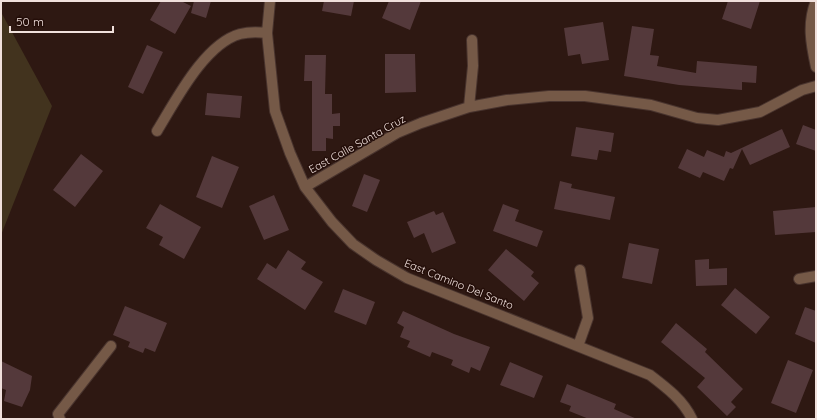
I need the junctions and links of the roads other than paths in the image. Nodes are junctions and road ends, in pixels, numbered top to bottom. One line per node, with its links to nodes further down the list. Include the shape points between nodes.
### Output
1 (270, 1): 3 (street, East Camino Del Santo)
2 (816, 1): 5 (street, via 812,12 810,36)
3 (267, 33): 8 (street, via 239,34 211,54 196,69); 9 (street, East Camino Del Santo, via 275,111)
4 (472, 40): 7 (street, via 473,66)
5 (816, 67)
6 (816, 86): 7 (street, East Calle Santa Cruz, via 802,90 760,112 718,120 697,118 651,105 585,96 549,96)
7 (469, 107): 9 (street, East Calle Santa Cruz, via 397,133)
8 (157, 131)
9 (305, 187): 14 (street, East Camino Del Santo, via 353,244 376,260 407,278)
10 (580, 270): 14 (street, via 588,318)
11 (816, 276): 12 (street)
12 (799, 279)
13 (111, 346): 15 (street)
14 (578, 346): 16 (street, East Camino Del Santo, via 650,375 670,390 687,408)
15 (59, 417)
16 (692, 419)

